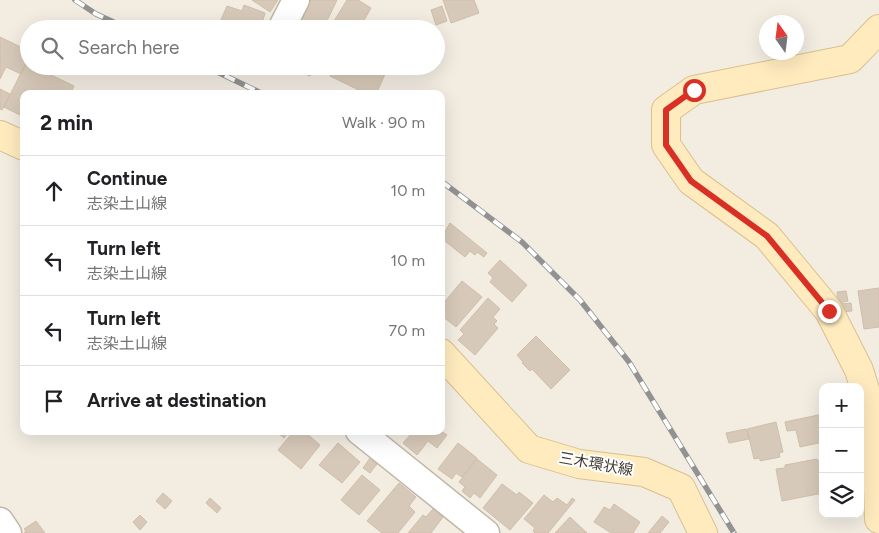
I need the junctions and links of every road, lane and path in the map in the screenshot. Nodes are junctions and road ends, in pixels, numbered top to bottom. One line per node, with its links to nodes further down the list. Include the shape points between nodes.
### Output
1 (296, 0): 2 (street)
2 (286, 20)
3 (879, 29): 8 (main road, via 850,59 694,90 666,110 666,145 691,181 767,236 829,311 858,370 876,426)
4 (0, 135): 5 (main road)
5 (20, 144)
6 (445, 357): 12 (main road, 三木環状線, via 529,449 579,464 644,472 681,488)
7 (364, 435): 11 (street)
8 (879, 519)
9 (0, 521): 10 (street)
10 (8, 533)
11 (486, 533)
12 (703, 533)

